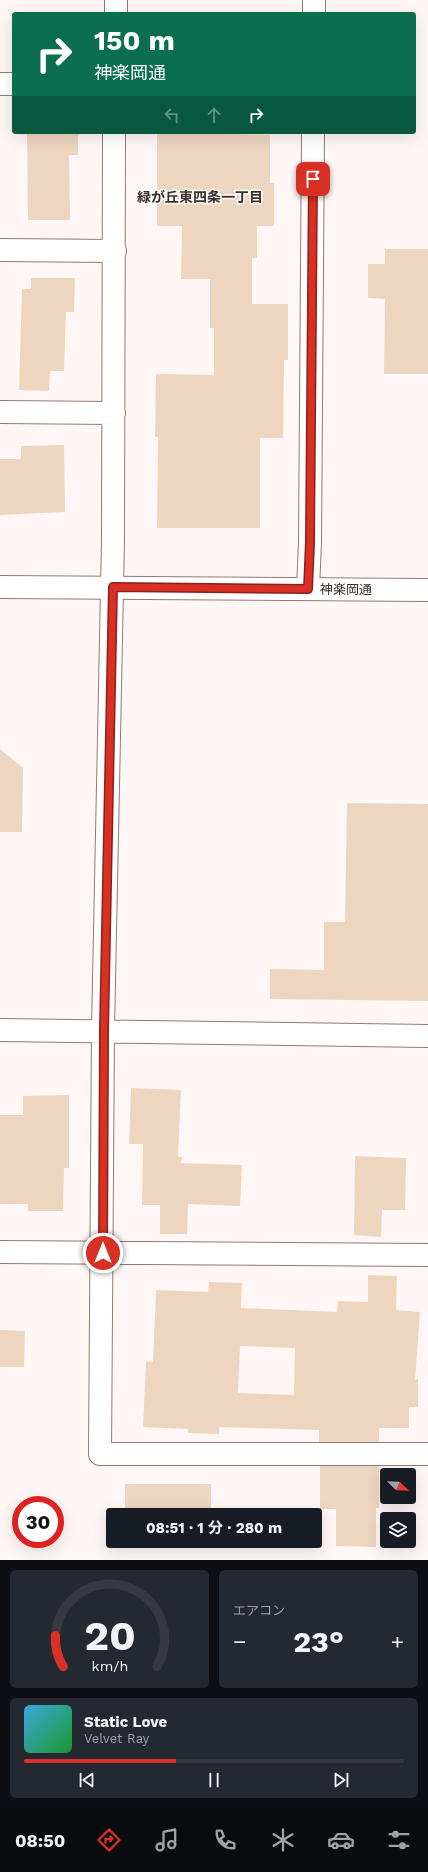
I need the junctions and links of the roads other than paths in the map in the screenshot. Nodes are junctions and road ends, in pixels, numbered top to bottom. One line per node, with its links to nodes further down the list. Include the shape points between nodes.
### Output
1 (116, 0): 3 (street)
2 (314, 0): 4 (street)
3 (116, 12)
4 (314, 12)
5 (0, 84): 6 (street)
6 (12, 84)
7 (114, 134): 10 (street)
8 (313, 134): 15 (street)
9 (0, 250): 10 (street)
10 (115, 252): 12 (street)
11 (0, 412): 12 (street)
12 (114, 413): 14 (street)
13 (0, 586): 14 (street, 神楽岡通)
14 (113, 587): 15 (street, 神楽岡通); 18 (street)
15 (308, 589): 16 (street, 神楽岡通)
16 (428, 590)
17 (0, 1030): 18 (street)
18 (104, 1031): 19 (street); 21 (street)
19 (428, 1036)
20 (0, 1252): 21 (street)
21 (103, 1253): 22 (street); 23 (street, via 100,1454)
22 (428, 1255)
23 (428, 1454)

